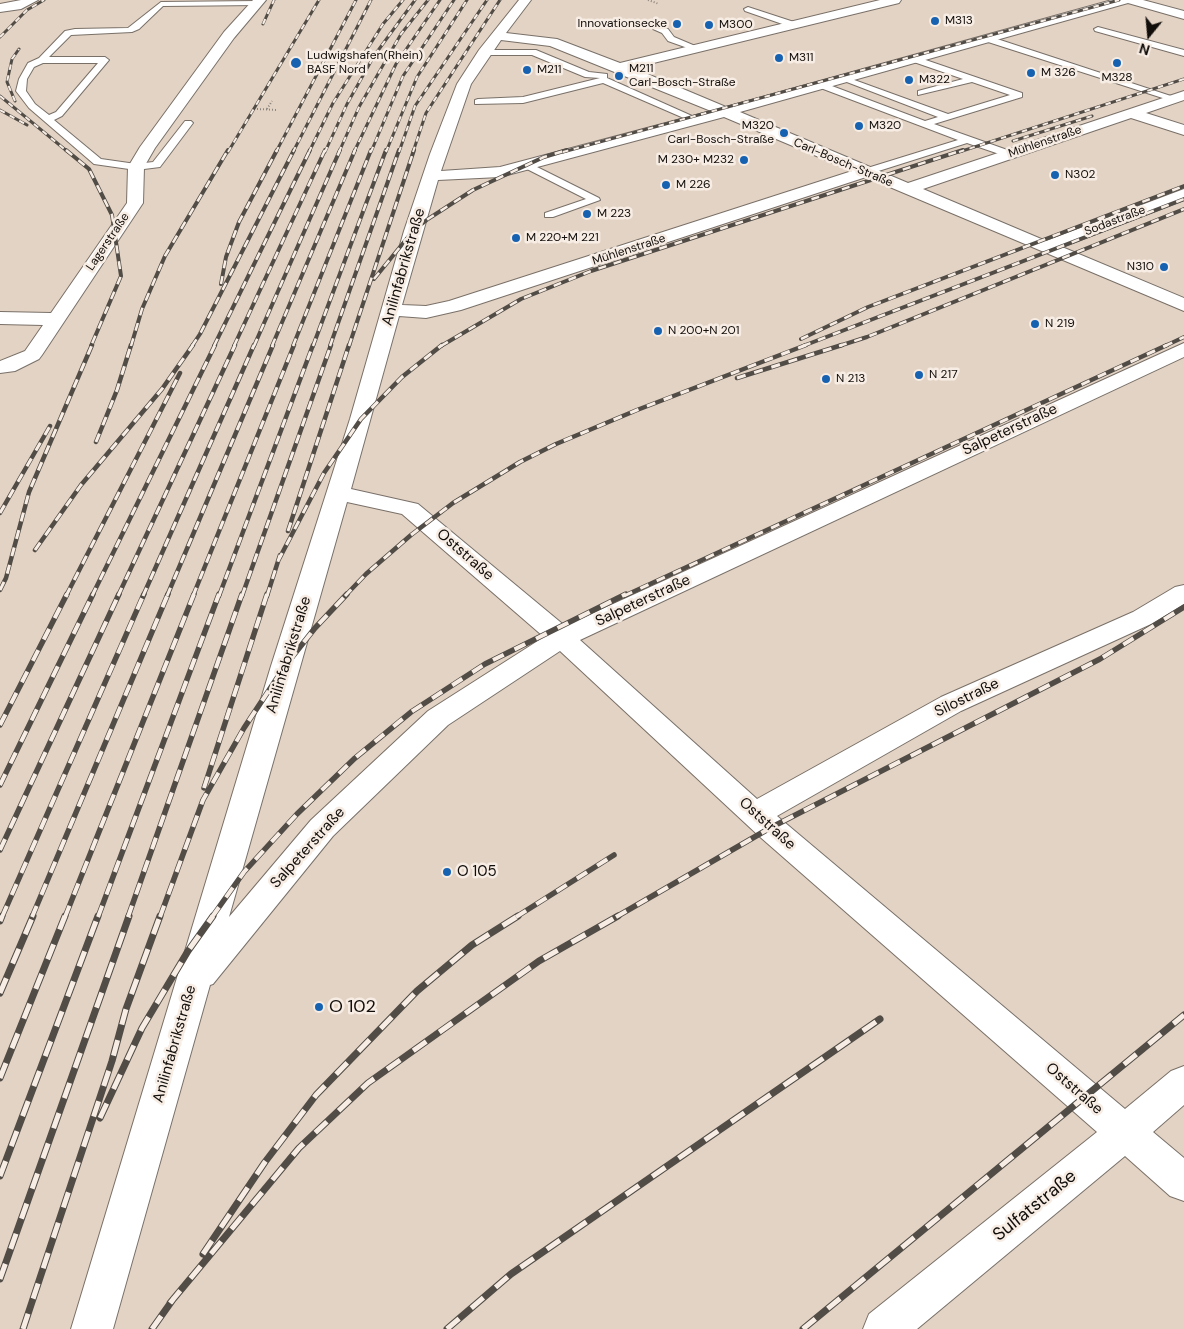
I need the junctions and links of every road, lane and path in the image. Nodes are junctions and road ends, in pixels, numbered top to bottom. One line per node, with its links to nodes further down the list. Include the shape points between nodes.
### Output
1 (32, 0): 8 (street)
2 (525, 0): 15 (street, Anilinfabrikstraße)
3 (648, 0): 7 (path)
4 (895, 0): 11 (street)
5 (1127, 0): 10 (street); 14 (street)
6 (258, 2): 19 (lane, via 161,4 129,30 68,33); 43 (street, Lagerstraße, via 229,35)
7 (658, 3)
8 (0, 8)
9 (748, 9): 11 (lane)
10 (1184, 15)
11 (794, 25): 16 (street)
12 (656, 27): 16 (lane, via 665,30 671,39)
13 (1098, 29): 17 (lane)
14 (988, 38): 18 (street); 26 (lane)
15 (491, 44): 20 (street, Carl-Bosch-Straße, via 552,42); 21 (lane, via 533,52 588,75); 45 (street, Anilinfabrikstraße, via 464,84)
16 (696, 48): 20 (street)
17 (1184, 53)
18 (914, 59): 22 (street); 23 (lane)
19 (42, 60): 35 (lane, via 31,65 21,91); 35 (lane, via 105,60 59,114)
20 (620, 68): 21 (lane); 32 (street, Carl-Bosch-Straße)
21 (604, 78): 28 (lane, via 523,100); 36 (lane)
22 (842, 79): 24 (street); 34 (lane)
23 (973, 79): 25 (lane); 34 (lane, via 1019,95)
24 (821, 85): 32 (street); 38 (lane)
25 (922, 93)
26 (1179, 97): 33 (street, Mühlenstraße)
27 (272, 102): 30 (path)
28 (478, 102)
29 (257, 109): 30 (path)
30 (267, 110): 31 (path)
31 (277, 110)
32 (723, 113): 36 (street); 44 (street, Carl-Bosch-Straße)
33 (1132, 113): 39 (street); 41 (street, Mühlenstraße)
34 (947, 117): 38 (lane)
35 (48, 119): 43 (lane, via 98,162)
36 (696, 120): 42 (street)
37 (188, 123): 43 (lane, via 160,162)
38 (925, 124): 40 (lane)
39 (1184, 130)
40 (967, 140): 41 (lane); 44 (lane)
41 (1009, 154): 46 (street, Mühlenstraße)
42 (527, 165): 45 (street, via 490,173); 48 (lane, via 595,200)
43 (136, 167): 53 (street, Lagerstraße, via 135,203)
44 (865, 172): 46 (street, Carl-Bosch-Straße); 51 (street, Mühlenstraße, via 454,306 426,312)
45 (431, 176): 51 (street, Anilinfabrikstraße)
46 (906, 189): 49 (street, Carl-Bosch-Straße)
47 (1184, 194): 49 (street, Sodastraße)
48 (550, 215)
49 (1046, 247): 50 (street, Carl-Bosch-Straße)
50 (1184, 305)
51 (391, 310): 56 (street, Anilinfabrikstraße)
52 (0, 318): 53 (street)
53 (56, 319): 55 (street, Lagerstraße, via 32,355 8,367)
54 (1184, 349): 58 (street, Salpeterstraße)
55 (0, 366)
56 (338, 493): 58 (street, Oststraße, via 410,509); 60 (street, Anilinfabrikstraße)
57 (1184, 593): 59 (street, Silostraße, via 1142,618 951,704)
58 (562, 638): 59 (street, Oststraße); 60 (street, Salpeterstraße, via 438,718 322,828)
59 (755, 814): 62 (street, Oststraße)
60 (194, 982): 64 (street, Anilinfabrikstraße)
61 (1184, 1082): 62 (street, Sulfatstraße)
62 (1125, 1133): 63 (street, Oststraße); 65 (street, Sulfatstraße)
63 (1184, 1183)
64 (92, 1329)
65 (884, 1329)

